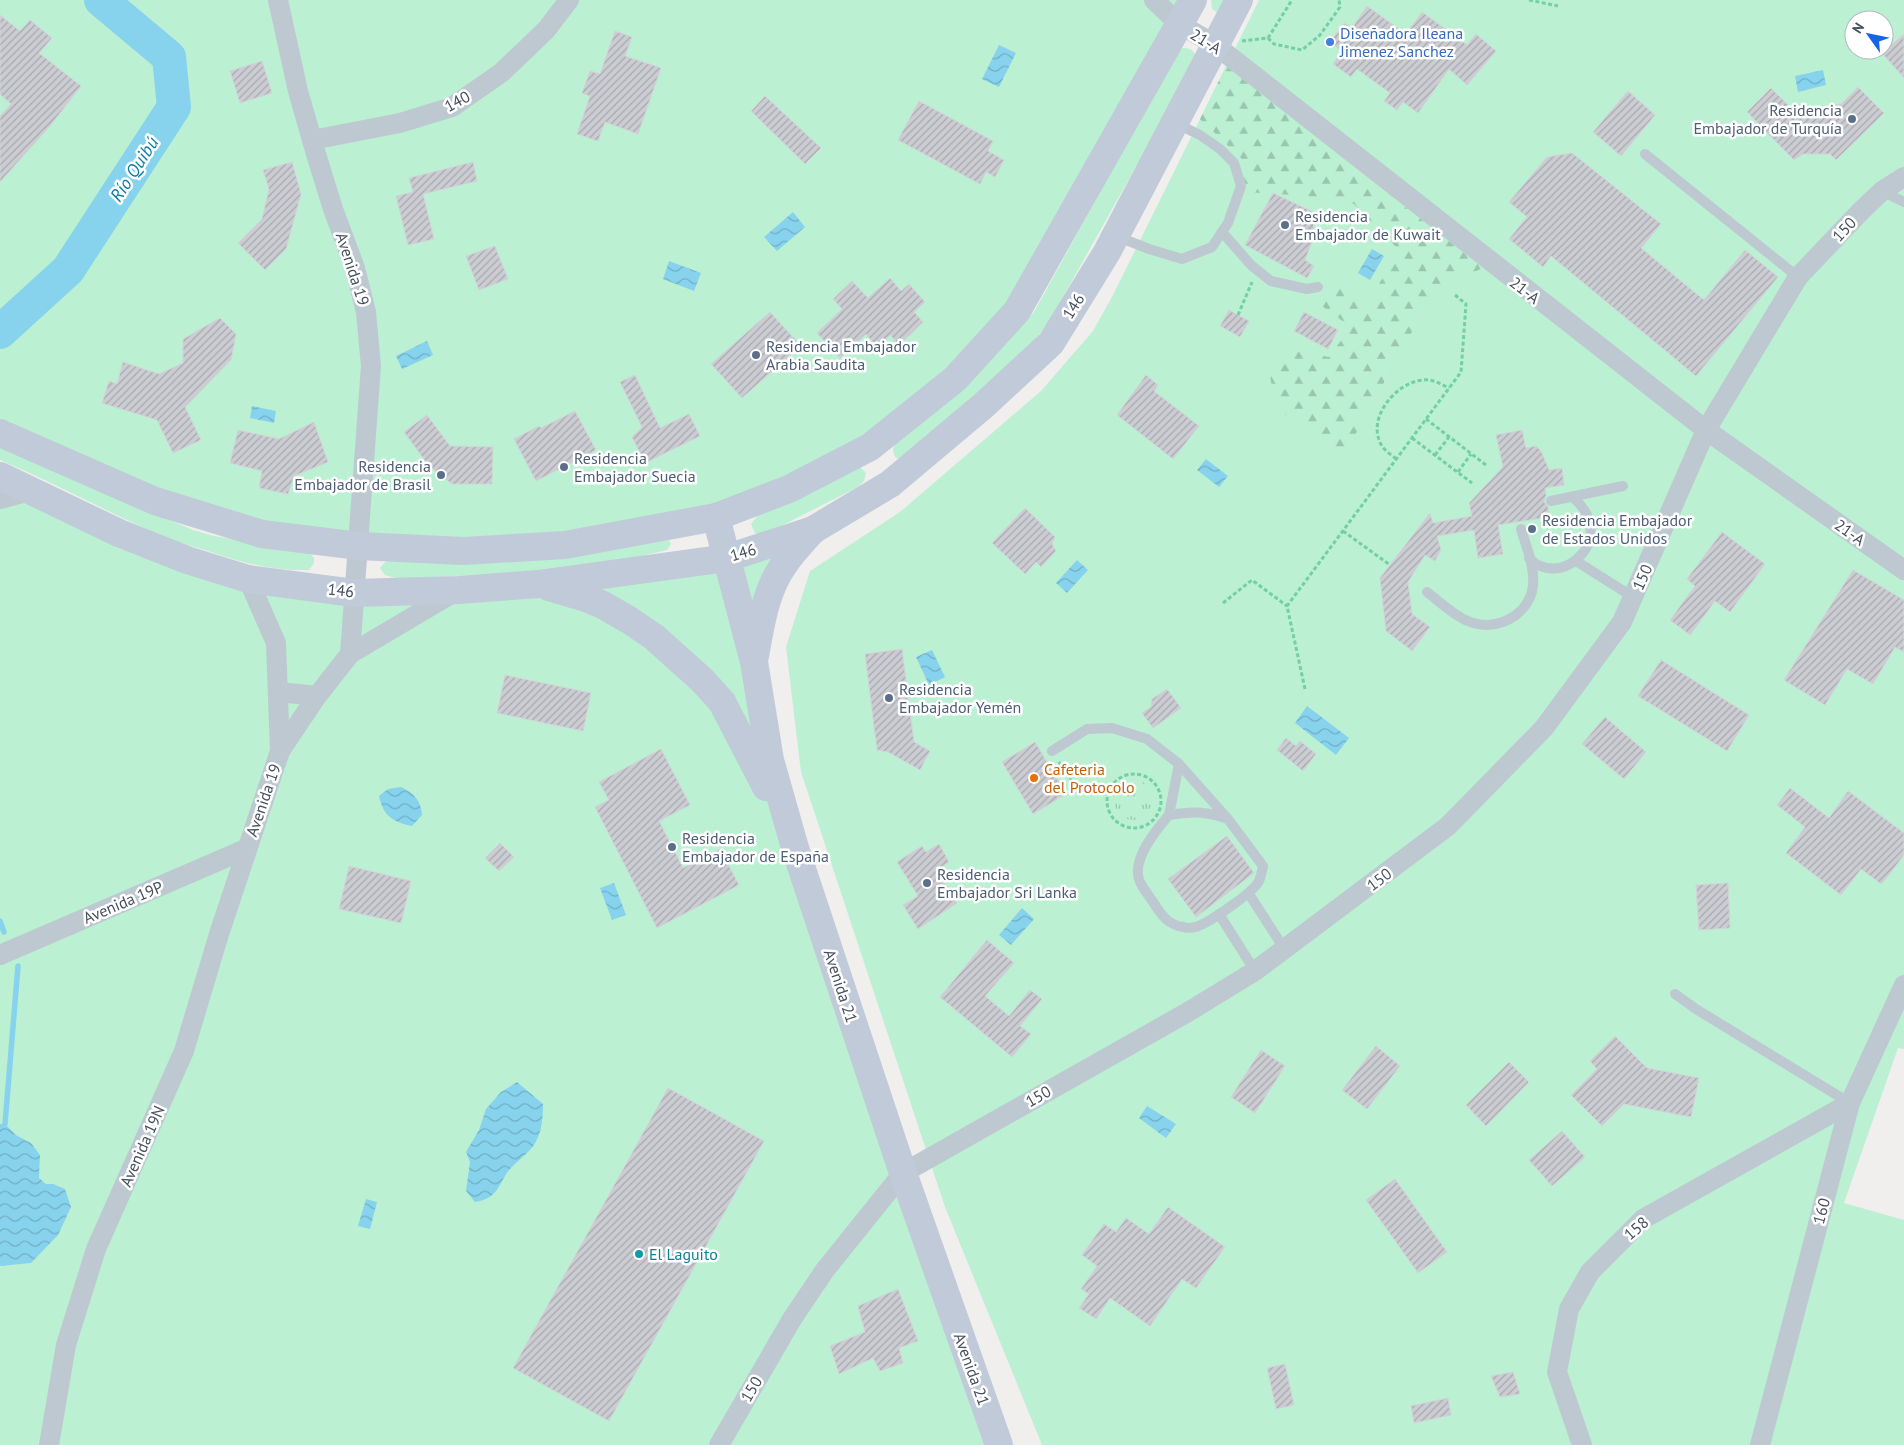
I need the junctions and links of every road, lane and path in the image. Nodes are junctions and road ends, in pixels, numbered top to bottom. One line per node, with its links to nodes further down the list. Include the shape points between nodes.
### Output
1 (278, 0): 13 (street, Avenida 19)
2 (569, 0): 13 (street, 140, via 546,30 501,73 452,107 400,123)
3 (1154, 0): 10 (street, 21-A)
4 (1193, 0): 10 (main road)
5 (1239, 0): 11 (main road, 146)
6 (1292, 0): 7 (path, via 1268,38 1274,44 1302,50 1320,35 1340,7)
7 (1340, 0)
8 (1530, 0): 9 (path)
9 (1558, 6)
10 (1179, 24): 11 (street, 21-A); 31 (main road, via 1016,311 955,379)
11 (1214, 44): 12 (main road, 146); 27 (street, 21-A)
12 (1174, 123): 18 (lane, via 1200,135 1234,163 1241,186); 19 (main road, 146)
13 (312, 140): 49 (street, Avenida 19, via 355,268 366,312 371,366)
14 (1645, 154): 21 (lane)
15 (1904, 177): 16 (street, 150)
16 (1882, 191): 17 (lane); 21 (street, 150)
17 (1904, 202)
18 (1222, 232): 19 (lane, via 1212,247 1182,258); 20 (lane)
19 (1115, 236): 39 (main road, 146, via 1051,343)
20 (1258, 270): 22 (lane, via 1271,281 1307,290); 24 (path)
21 (1798, 278): 27 (street, 150)
22 (1318, 286)
23 (1455, 295): 25 (path, via 1466,304 1461,372)
24 (1238, 315)
25 (1449, 388): 26 (path); 34 (path, via 1424,379 1406,385 1390,399 1380,414 1378,433 1382,446)
26 (1426, 419): 29 (path); 30 (path)
27 (1706, 430): 54 (street, 21-A); 60 (street, 150)
28 (0, 433): 49 (main road, via 155,501 262,534)
29 (1449, 437): 32 (path); 33 (path)
30 (1412, 438): 33 (path); 34 (path)
31 (870, 447): 39 (main road); 45 (main road, via 789,489)
32 (1471, 454): 35 (path); 36 (path)
33 (1435, 455): 36 (path)
34 (1396, 459): 48 (path)
35 (1486, 465)
36 (1458, 472): 38 (path)
37 (0, 476): 41 (main road, 146)
38 (1472, 483)
39 (890, 484): 47 (main road, 146)
40 (1623, 486): 42 (lane)
41 (33, 490): 43 (street); 55 (main road, 146, via 119,533 187,560)
42 (1572, 496): 44 (lane); 52 (lane, via 1588,516 1591,528 1585,552)
43 (0, 498)
44 (1551, 501)
45 (716, 517): 49 (main road, via 565,545 463,550); 50 (main road, Avenida 21)
46 (1521, 529): 51 (lane)
47 (813, 530): 50 (main road, 146); 64 (main road, via 794,551 768,596)
48 (1343, 531): 53 (path); 62 (path)
49 (359, 546): 59 (street, Avenida 19)
50 (727, 558): 56 (main road, 146); 64 (main road, Avenida 21)
51 (1529, 558): 52 (lane, via 1538,566 1551,568); 58 (lane, via 1533,586 1529,599 1510,620 1496,625 1467,621)
52 (1576, 561): 60 (lane)
53 (1390, 565)
54 (1904, 570)
55 (248, 578): 59 (main road, 146); 66 (street, Avenida 19, via 276,643)
56 (538, 584): 57 (main road, 146); 74 (main road, via 603,605 654,637 702,680 722,702 736,726)
57 (459, 590): 59 (main road, 146); 63 (street, Avenida 19)
58 (1427, 592)
59 (354, 593): 63 (street)
60 (1633, 597): 78 (street, 150, via 1622,622 1544,728 1448,826)
61 (1223, 603): 62 (path, via 1252,580)
62 (1287, 606): 65 (path)
63 (350, 654): 67 (street, Avenida 19)
64 (754, 662): 74 (main road, Avenida 21, via 770,760)
65 (1305, 689)
66 (279, 692): 67 (street); 68 (street, Avenida 19)
67 (317, 696): 68 (street, Avenida 19)
68 (280, 751): 75 (street, Avenida 19)
69 (1052, 751): 70 (lane, via 1087,728 1112,728 1147,739); 71 (path, via 1071,780)
70 (1179, 764): 72 (lane); 73 (lane)
71 (1108, 793): 71 (path, via 1118,779 1126,775 1143,775 1151,779 1161,794 1159,811 1147,824 1130,828 1114,819 1109,811)
72 (1169, 815): 73 (lane, via 1213,813); 77 (lane, via 1144,849 1139,862 1139,880 1162,917 1173,924 1196,927)
73 (1228, 819): 76 (lane, via 1263,866 1259,881)
74 (795, 848): 84 (main road, Avenida 21)
75 (246, 849): 79 (street, Avenida 19P); 85 (street, Avenida 19N, via 184,1051 96,1248 66,1345)
76 (1249, 894): 77 (lane); 78 (lane)
77 (1219, 914): 80 (lane)
78 (1285, 950): 80 (street, 150)
79 (0, 955)
80 (1255, 971): 84 (street, 150)
81 (1904, 985): 83 (street, 160)
82 (1675, 994): 83 (lane)
83 (1850, 1103): 88 (street, 158, via 1643,1219 1590,1272 1569,1309 1557,1372); 89 (street, 160)
84 (903, 1173): 86 (street, 150, via 826,1270 792,1319); 87 (main road, Avenida 21)
85 (49, 1445)
86 (719, 1445)
87 (999, 1445)
88 (1582, 1445)
89 (1760, 1445)

